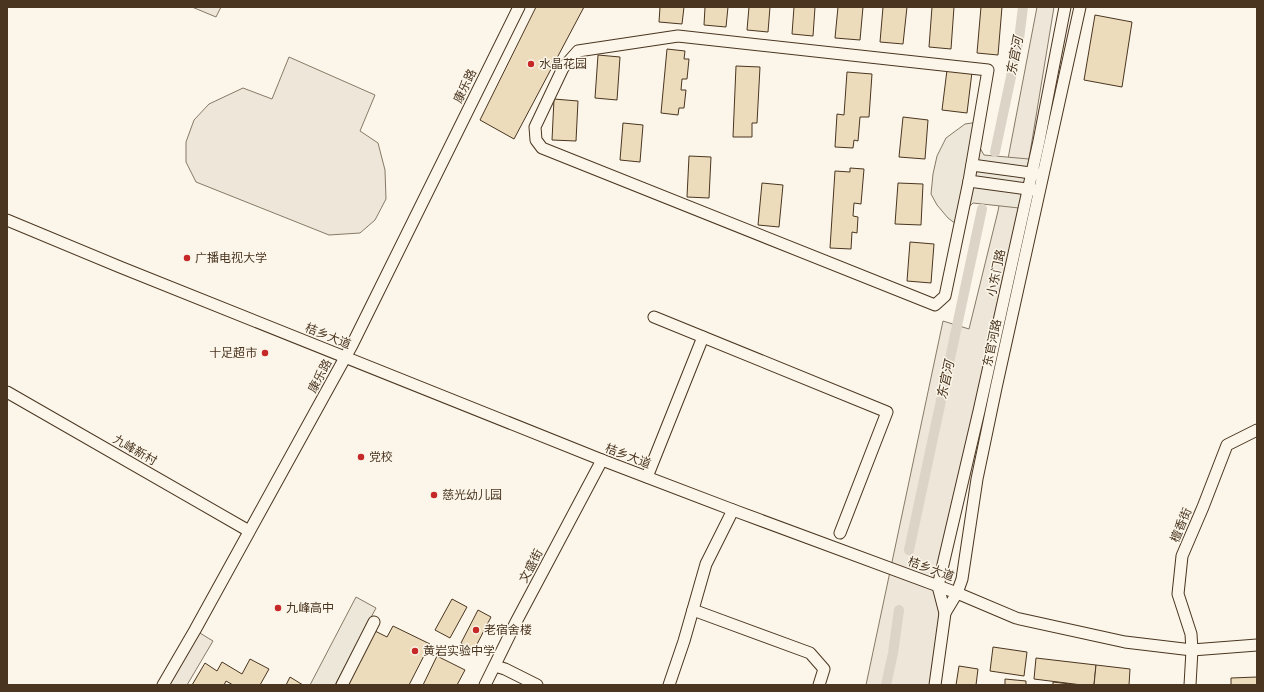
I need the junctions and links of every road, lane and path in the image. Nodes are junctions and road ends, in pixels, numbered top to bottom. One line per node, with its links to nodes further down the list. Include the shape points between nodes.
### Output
1 (519, 7): 11 (street, 康乐路)
2 (1065, 7): 5 (street)
3 (1080, 7): 5 (street, 东官河路)
4 (972, 164): 5 (street); 6 (street); 6 (street, via 988,70 678,36 578,51 562,68 535,127 536,140 542,148 935,305 945,296)
5 (1037, 174): 7 (street, 东官河路)
6 (969, 181): 7 (street)
7 (1034, 190): 19 (street, 小东门路); 20 (street, 东官河路, via 977,480 962,578)
8 (7, 220): 11 (street, 桔乡大道)
9 (654, 317): 10 (street)
10 (704, 337): 15 (street); 18 (street, via 887,412)
11 (345, 356): 14 (street, 桔乡大道); 17 (street, 康乐路)
12 (7, 392): 17 (street, 九峰新村)
13 (1257, 430): 25 (street, 檀香街, via 1227,445 1182,556 1178,594 1191,634)
14 (602, 460): 15 (street, 桔乡大道); 26 (street, 文盛街)
15 (647, 477): 16 (street, 桔乡大道)
16 (733, 510): 19 (street, 桔乡大道); 21 (street, via 706,564)
17 (249, 531): 27 (street, 康乐路)
18 (840, 533)
19 (938, 586): 20 (street, 桔乡大道); 22 (street, 小东门路)
20 (957, 593): 22 (street, 东官河路); 25 (street, 桔乡大道, via 1016,618 1125,642)
21 (693, 610): 31 (street); 32 (street, via 810,653 824,669)
22 (945, 613): 33 (street, 东官河路)
23 (374, 622): 28 (street)
24 (1257, 645): 25 (street, 桔乡大道)
25 (1192, 650): 34 (street, 檀香街)
26 (495, 666): 29 (street, 文盛街); 30 (street)
27 (163, 685)
28 (342, 685)
29 (485, 685)
30 (537, 685)
31 (668, 685)
32 (820, 685)
33 (935, 685)
34 (1190, 685)

